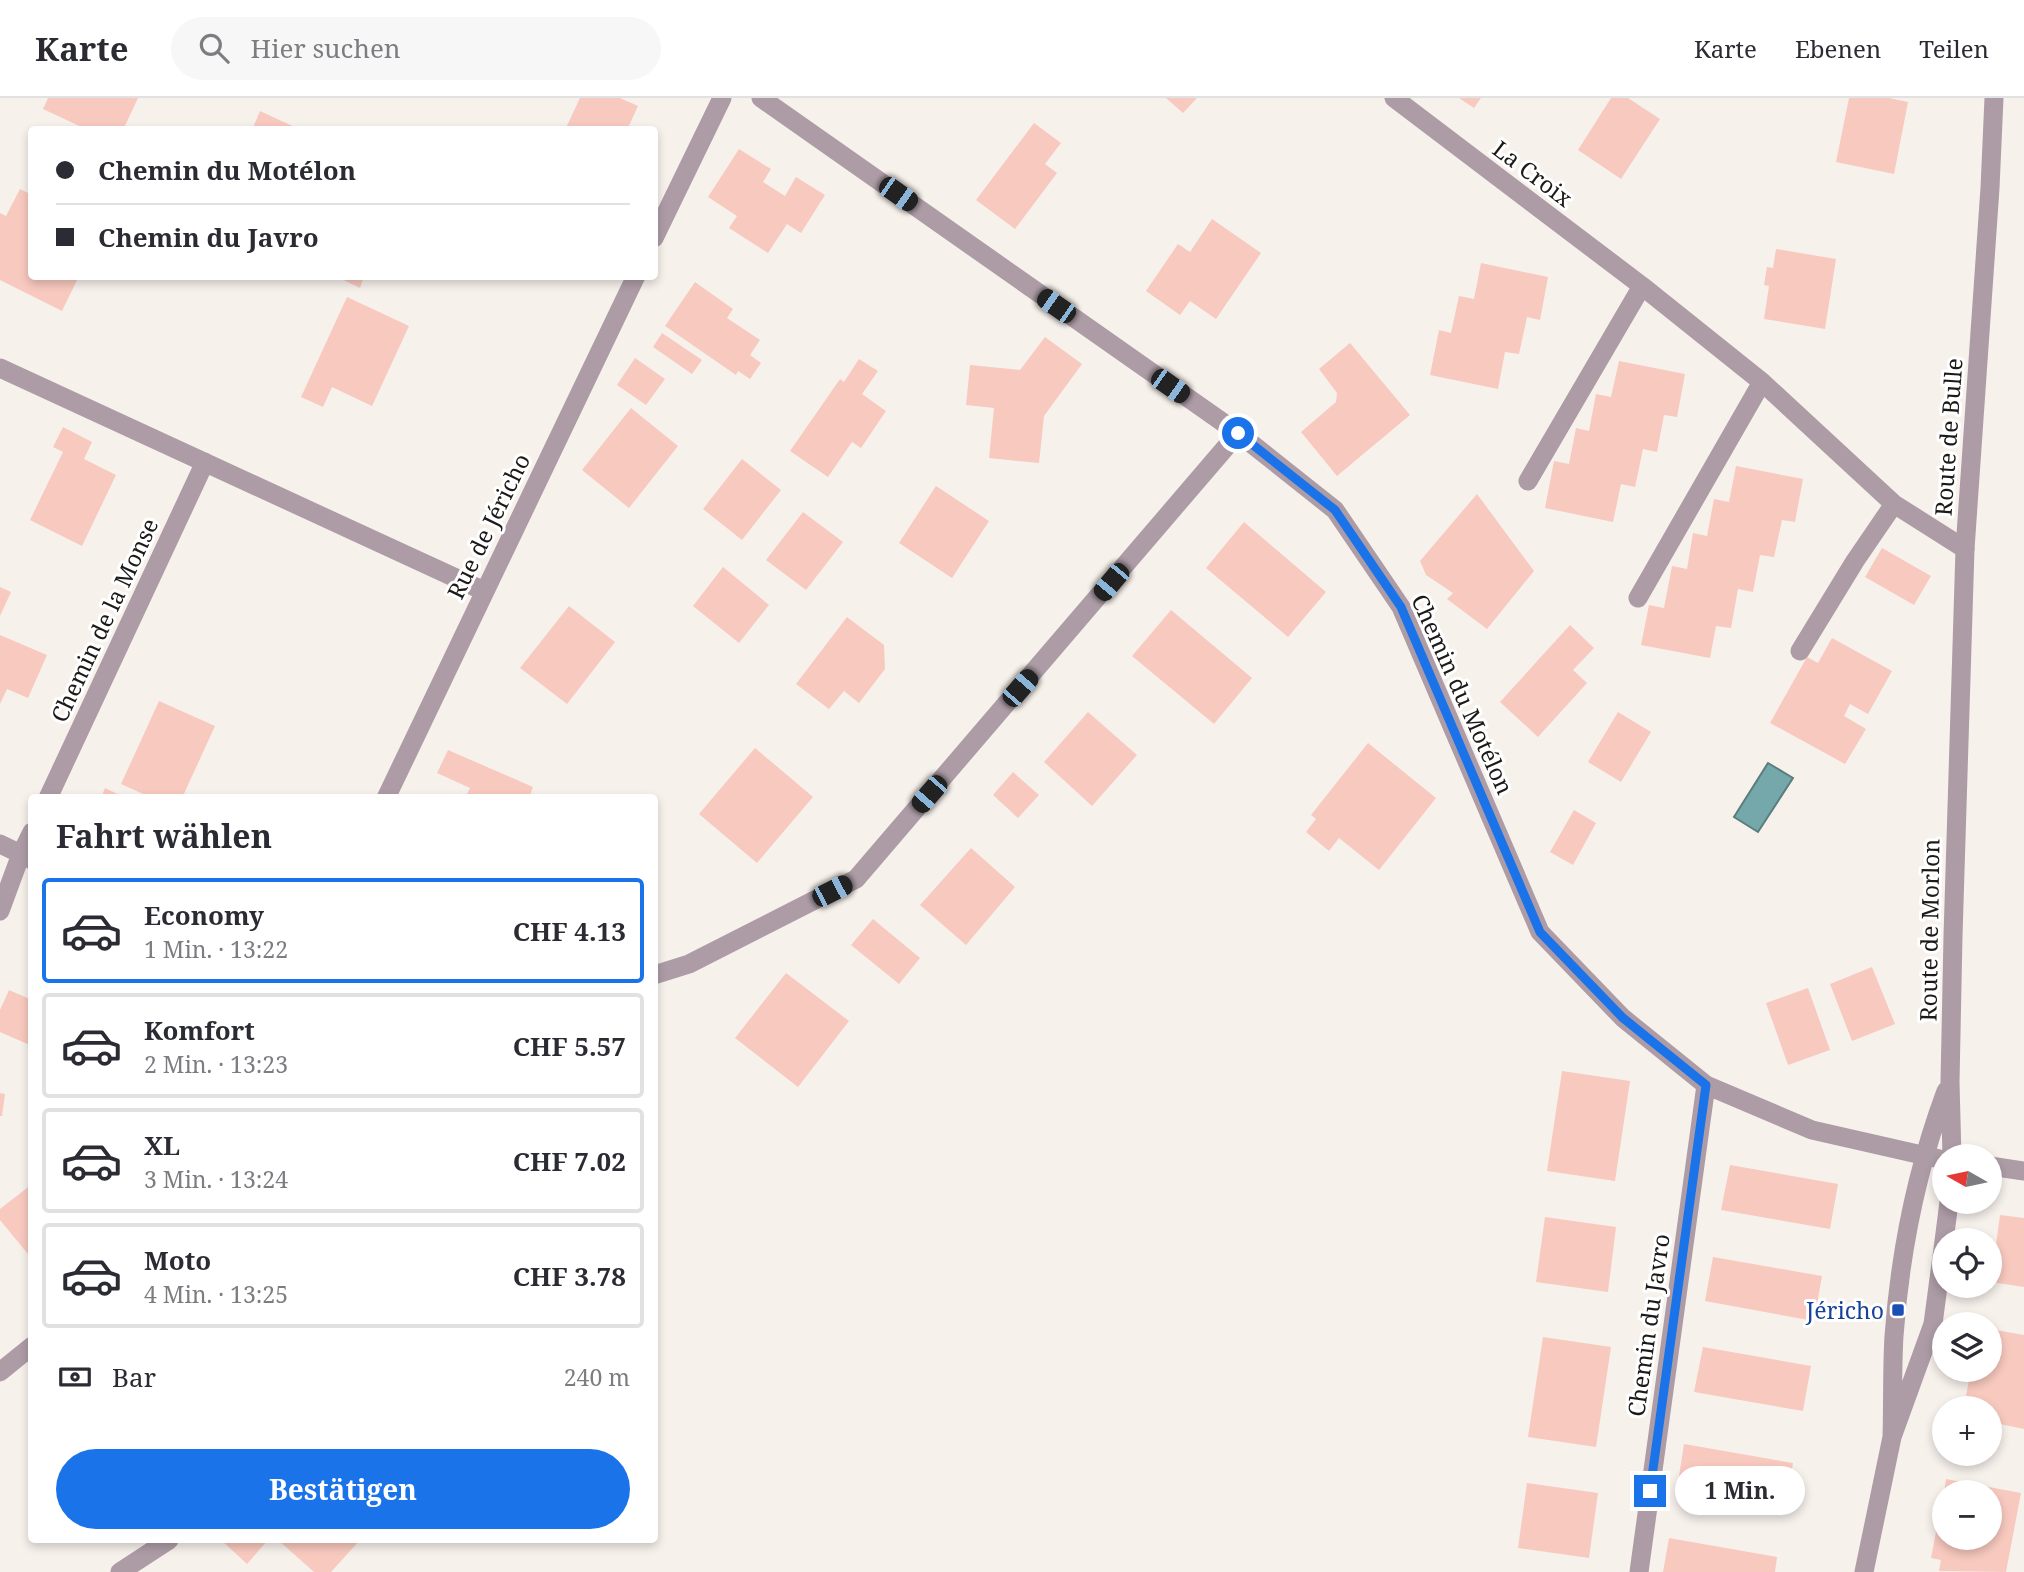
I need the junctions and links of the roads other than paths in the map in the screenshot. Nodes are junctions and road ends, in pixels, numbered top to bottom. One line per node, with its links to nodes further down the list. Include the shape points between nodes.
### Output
1 (722, 98): 5 (street)
2 (761, 98): 10 (street, Chemin du Motélon)
3 (1394, 98): 7 (street, La Croix)
4 (1994, 98): 14 (street, Route de Bulle)
5 (658, 230)
6 (634, 280): 15 (street, Rue de Jéricho)
7 (1642, 286): 9 (street, La Croix); 12 (street)
8 (0, 368): 11 (street)
9 (1762, 382): 13 (street, La Croix); 16 (street)
10 (1238, 433): 24 (street, via 856,879 689,964); 26 (street, Chemin du Motélon, via 1335,510 1401,607 1540,932 1623,1018)
11 (205, 462): 15 (street); 19 (street, Chemin de la Monse)
12 (1528, 481)
13 (1894, 504): 14 (street, La Croix); 17 (street)
14 (1965, 549): 18 (street, Route de Bulle)
15 (484, 591): 20 (street, Rue de Jéricho)
16 (1638, 598)
17 (1800, 651)
18 (1957, 779): 25 (street, Route de Morlon)
19 (50, 794)
20 (388, 794)
21 (0, 845): 22 (street)
22 (26, 857): 23 (street)
23 (0, 911)
24 (658, 974)
25 (1950, 1082): 27 (street, Route de Morlon); 28 (street, Route de Morlon)
26 (1706, 1085): 29 (street, Chemin du Motélon, via 1812,1130); 39 (street, Chemin du Javro)
27 (1941, 1144)
28 (1941, 1144)
29 (1932, 1156)
30 (2002, 1168): 31 (street)
31 (2024, 1171)
32 (1932, 1174): 36 (street, Route de Morlon, via 1908,1229 1894,1335)
33 (1936, 1298): 36 (street, Route de Morlon, via 1933,1324)
34 (28, 1349): 35 (street)
35 (0, 1372)
36 (1892, 1437): 40 (street, Route de Morlon)
37 (164, 1543): 38 (street)
38 (120, 1572)
39 (1639, 1572)
40 (1864, 1572)

